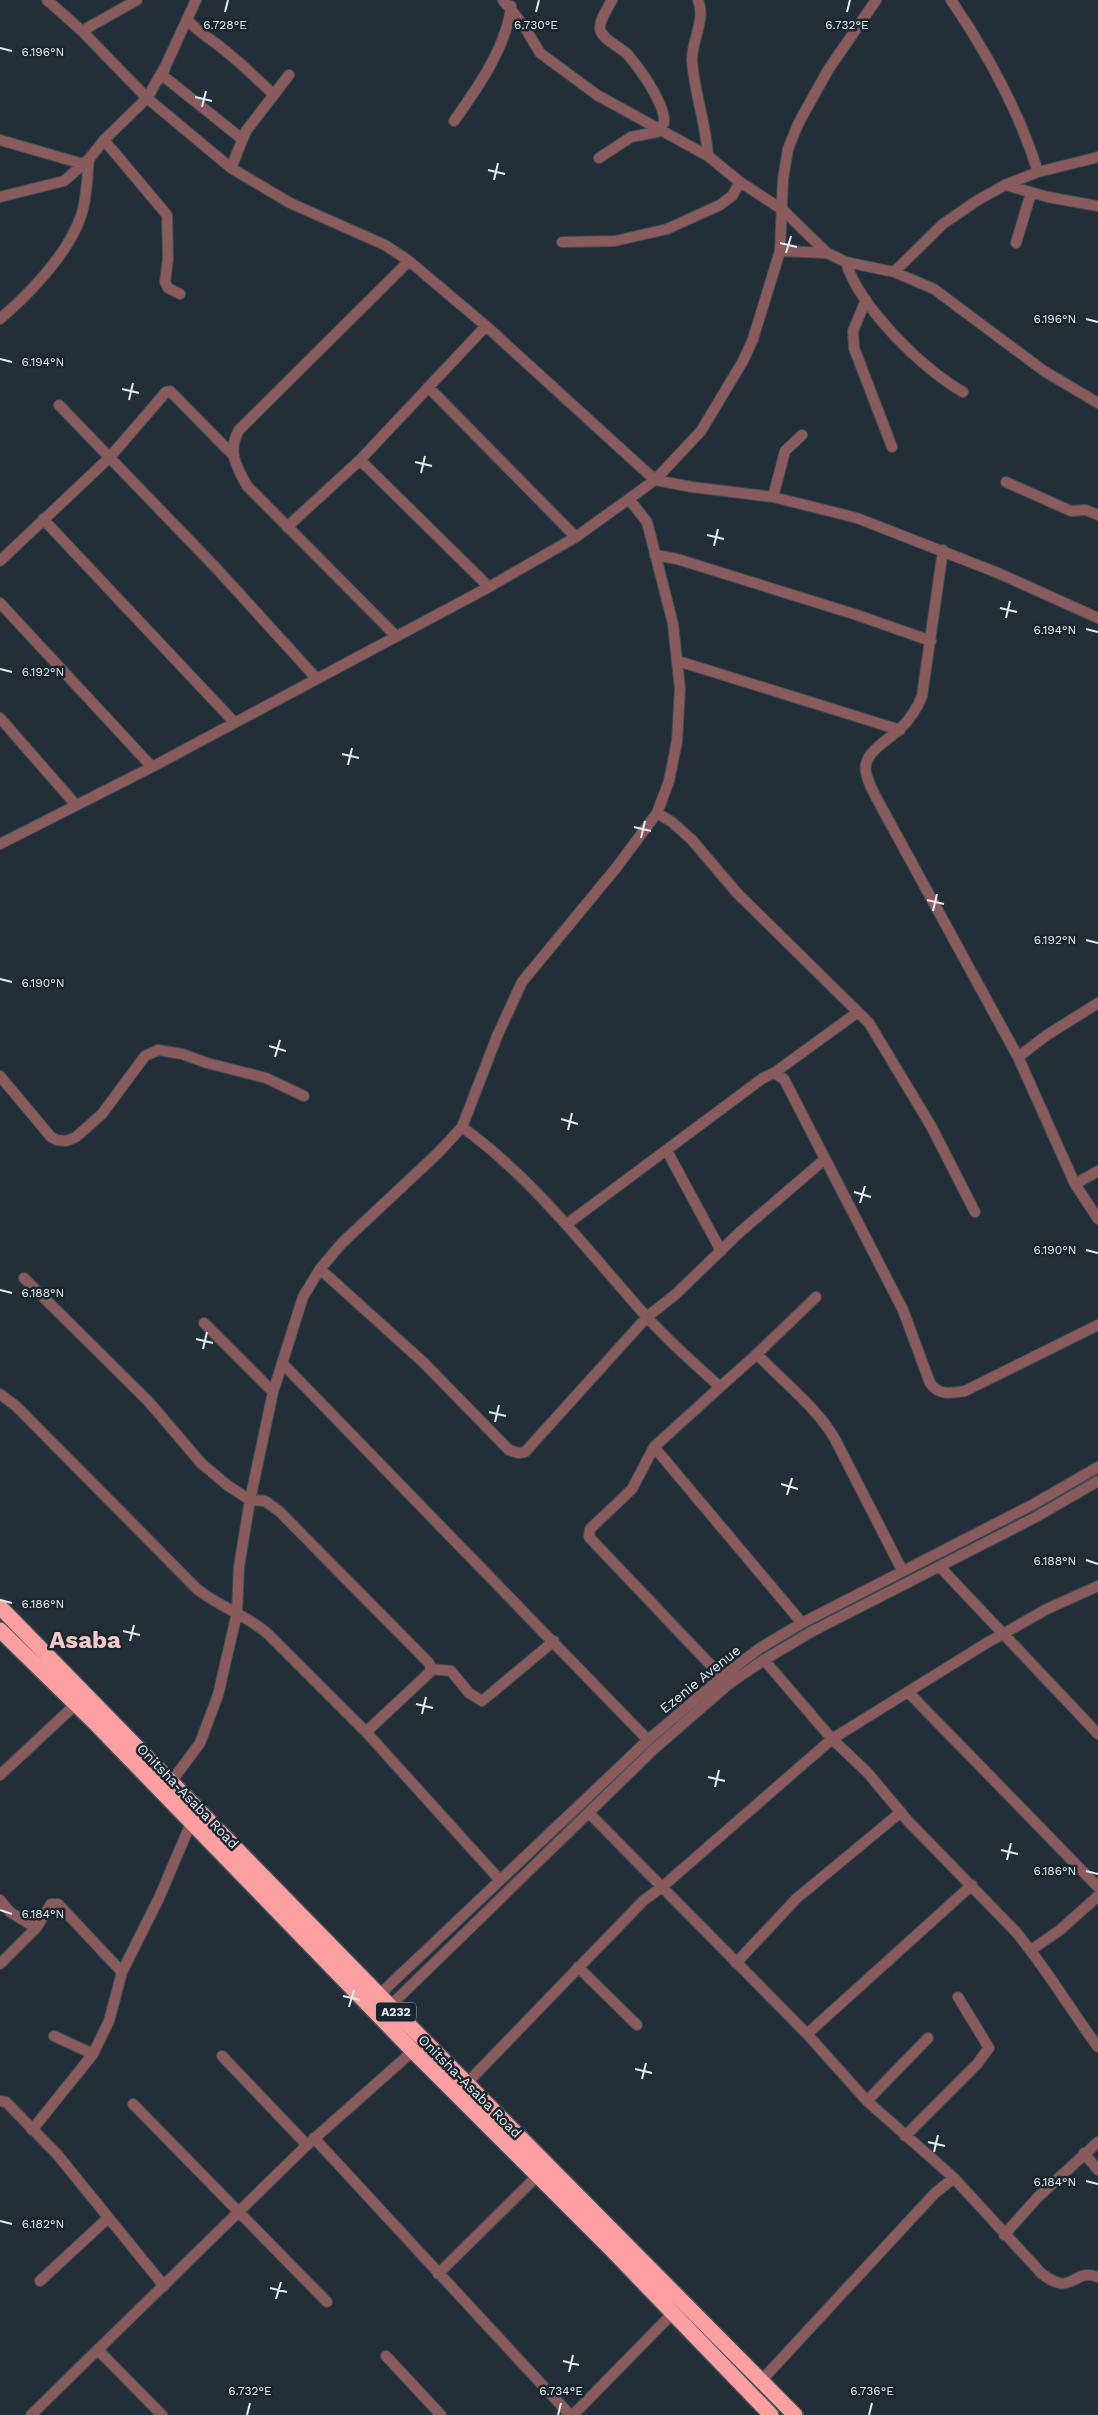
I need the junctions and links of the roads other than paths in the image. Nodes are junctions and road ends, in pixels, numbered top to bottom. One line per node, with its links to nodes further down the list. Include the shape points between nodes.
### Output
1 (47, 0): 11 (street)
2 (137, 0): 11 (street)
3 (196, 0): 10 (street)
4 (503, 0): 9 (street)
5 (612, 0): 17 (street, via 600,30 628,55 650,86 665,118)
6 (698, 0): 21 (street, via 702,9 692,62)
7 (876, 0): 32 (street, via 828,70 798,124 788,149 783,179)
8 (951, 0): 26 (street, via 973,32 1013,108 1030,144)
9 (511, 5): 16 (street, via 508,26 486,72); 17 (street, via 540,53 597,95)
10 (187, 19): 12 (street); 14 (street, via 198,33 219,45)
11 (82, 31): 15 (street)
12 (165, 67): 15 (street); 18 (street, via 162,75)
13 (289, 76): 14 (street)
14 (273, 94): 18 (street)
15 (148, 98): 20 (street); 25 (street)
16 (454, 121)
17 (661, 129): 21 (street); 23 (street, via 631,137)
18 (242, 139): 25 (street)
19 (0, 140): 24 (street)
20 (104, 140): 24 (street); 40 (street, via 167,215 165,282 168,288)
21 (708, 156): 27 (street)
22 (1098, 157): 26 (street)
23 (599, 158)
24 (86, 161): 30 (street, via 64,181); 42 (street, via 82,215 71,239 59,259)
25 (231, 168): 37 (street, via 290,203 385,246)
26 (1038, 172): 28 (street)
27 (740, 182): 32 (street); 33 (street, via 732,196 720,206 667,229 616,241)
28 (1005, 185): 29 (street); 39 (street, via 943,224)
29 (1031, 193): 31 (street); 34 (street)
30 (0, 197)
31 (1098, 206)
32 (783, 210): 35 (street); 36 (street)
33 (562, 242)
34 (1016, 243)
35 (780, 251): 36 (street); 53 (street, via 762,315 743,361 701,431)
36 (827, 253): 38 (street)
37 (409, 262): 43 (street); 50 (street, via 239,430 233,440)
38 (846, 262): 39 (street); 41 (street, via 851,279)
39 (894, 272): 46 (street, via 934,289 1044,371)
40 (180, 294)
41 (866, 300): 45 (street, via 899,340 933,372); 49 (street, via 853,331 854,348)
42 (0, 319)
43 (486, 326): 44 (street); 53 (street)
44 (428, 386): 52 (street); 60 (street)
45 (963, 392)
46 (1098, 403)
47 (59, 405): 51 (street)
48 (802, 435): 55 (street, via 785,451)
49 (892, 448)
50 (233, 456): 51 (street, via 170,391); 59 (street, via 247,486)
51 (110, 457): 58 (street); 71 (street)
52 (360, 460): 59 (street); 64 (street)
53 (655, 480): 55 (street); 56 (street)
54 (1006, 482): 57 (street, via 1072,511 1086,510)
55 (773, 497): 61 (street, via 857,518)
56 (629, 499): 60 (street); 62 (street, via 647,522)
57 (1098, 515)
58 (43, 519): 63 (street); 73 (street)
59 (287, 527): 68 (street)
60 (576, 537): 64 (street)
61 (943, 550): 67 (street); 69 (street)
62 (655, 555): 69 (street, via 677,559); 70 (street, via 673,624)
63 (0, 561)
64 (489, 587): 68 (street)
65 (0, 603): 75 (street)
66 (1098, 606): 67 (street)
67 (1094, 616)
68 (396, 636): 71 (street)
69 (932, 641): 74 (street, via 922,696 916,711)
70 (678, 661): 74 (street); 77 (street, via 680,689 676,741 669,781)
71 (317, 679): 73 (street)
72 (0, 718): 76 (street)
73 (234, 722): 75 (street)
74 (900, 730): 81 (street, via 870,756 866,772 884,812)
75 (152, 767): 76 (street)
76 (76, 805): 78 (street)
77 (657, 813): 80 (street, via 692,840 737,893); 85 (street, via 522,982)
78 (0, 844)
79 (1098, 1003): 81 (street)
80 (858, 1012): 82 (street); 90 (street, via 884,1044)
81 (1018, 1057): 89 (street)
82 (774, 1073): 86 (street); 87 (street, via 784,1079)
83 (0, 1076): 84 (street, via 51,1137 66,1141 76,1137 102,1114 145,1056 158,1050 266,1078)
84 (304, 1096)
85 (462, 1127): 92 (street, via 521,1176); 94 (street, via 367,1218)
86 (666, 1152): 92 (street); 93 (street)
87 (825, 1159): 93 (street); 99 (street, via 903,1310 934,1388 949,1393 965,1391)
88 (1098, 1171): 89 (street)
89 (1075, 1184): 91 (street)
90 (975, 1212)
91 (1098, 1219)
92 (568, 1224): 97 (street)
93 (721, 1251): 97 (street)
94 (320, 1269): 97 (street, via 424,1362 509,1450 518,1453 525,1452); 101 (street, via 304,1297)
95 (24, 1278): 108 (street, via 149,1402 202,1463)
96 (816, 1297): 100 (street)
97 (647, 1317): 102 (street)
98 (204, 1323): 103 (street)
99 (1098, 1325)
100 (758, 1354): 102 (street); 112 (street, via 826,1423)
101 (282, 1363): 103 (street); 119 (street)
102 (720, 1387): 105 (street)
103 (273, 1392): 108 (street)
104 (0, 1394): 115 (street, via 16,1406 197,1589 213,1602)
105 (654, 1447): 116 (street); 122 (street, via 632,1489 590,1529 589,1537)
106 (1098, 1467): 109 (street, Ezenie Avenue)
107 (1098, 1481): 110 (street, Ezenie Avenue)
108 (250, 1500): 115 (street, via 239,1567); 121 (street, via 265,1501 279,1511 426,1660)
109 (971, 1535): 110 (street); 112 (street, Ezenie Avenue)
110 (978, 1547): 111 (street, Ezenie Avenue)
111 (940, 1566): 118 (street); 120 (street, Ezenie Avenue, via 811,1632)
112 (902, 1570): 116 (street, Ezenie Avenue)
113 (1098, 1586): 118 (street, via 1047,1609)
114 (0, 1606): 130 (highway, A232)
115 (237, 1613): 125 (street, via 257,1623); 130 (street, via 218,1695 200,1743)
116 (802, 1623): 122 (street, Ezenie Avenue, via 760,1648)
117 (0, 1630): 124 (highway, Onitsha-Asaba Road / A232)
118 (1004, 1635): 123 (street); 126 (street)
119 (554, 1641): 121 (street, via 482,1701 469,1693 451,1671); 128 (street)
120 (764, 1660): 127 (street); 132 (street, Ezenie Avenue, via 730,1684 654,1749)
121 (431, 1669): 125 (street)
122 (722, 1677): 128 (street, Ezenie Avenue)
123 (908, 1692): 127 (street); 137 (street)
124 (75, 1705): 129 (street); 133 (highway, Onitsha-Asaba Road / A232)
125 (366, 1732): 134 (street)
126 (1098, 1734)
127 (832, 1739): 131 (street, via 874,1779); 136 (street)
128 (648, 1740): 134 (street, Ezenie Avenue)
129 (0, 1775)
130 (171, 1782): 146 (highway, A232)
131 (901, 1812): 135 (street, via 948,1864); 142 (street, via 797,1898)
132 (589, 1813): 136 (street); 148 (street, Ezenie Avenue)
133 (191, 1823): 145 (street); 154 (highway, Onitsha-Asaba Road / A232)
134 (499, 1879): 146 (street, Ezenie Avenue)
135 (972, 1885): 141 (street); 150 (street)
136 (662, 1887): 142 (street); 144 (street, via 643,1901)
137 (1098, 1887)
138 (1098, 1896): 141 (street, via 1060,1930)
139 (0, 1900): 140 (street, via 10,1912)
140 (36, 1928): 143 (street); 145 (street, via 51,1904 58,1904)
141 (1031, 1950): 153 (street)
142 (736, 1963): 150 (street)
143 (0, 1964)
144 (578, 1967): 149 (street); 157 (street)
145 (122, 1972): 155 (street, via 109,2021)
146 (379, 1995): 148 (highway, A232)
147 (958, 1997): 162 (street, via 989,2048)
148 (390, 2006): 157 (highway, A232)
149 (637, 2025)
150 (807, 2034): 159 (street)
151 (54, 2036): 155 (street)
152 (928, 2038): 159 (street)
153 (1098, 2047)
154 (412, 2051): 163 (street); 167 (highway, Onitsha-Asaba Road / A232)
155 (93, 2054): 161 (street)
156 (222, 2056): 163 (street)
157 (467, 2083): 180 (highway, A232)
158 (0, 2101): 161 (street, via 6,2102)
159 (868, 2101): 162 (street)
160 (133, 2104): 169 (street)
161 (32, 2130): 170 (street)
162 (906, 2136): 168 (street)
163 (310, 2142): 169 (street); 172 (street)
164 (1098, 2142): 165 (street)
165 (1084, 2153): 166 (street); 171 (street)
166 (1098, 2170)
167 (537, 2176): 172 (street); 177 (highway, Onitsha-Asaba Road / A232)
168 (954, 2178): 171 (street); 180 (street, via 935,2193)
169 (240, 2211): 175 (street); 176 (street)
170 (108, 2218): 174 (street); 175 (street)
171 (1004, 2235): 173 (street, via 1052,2282 1063,2285 1086,2274)
172 (438, 2274): 185 (street)
173 (1098, 2277)
174 (40, 2281)
175 (164, 2286): 178 (street)
176 (326, 2302)
177 (673, 2313): 185 (street); 186 (highway, Onitsha-Asaba Road / A232)
178 (98, 2350): 182 (street); 183 (street)
179 (386, 2356): 184 (street)
180 (761, 2381): 181 (highway, A232)
181 (793, 2414)
182 (31, 2415)
183 (162, 2415)
184 (441, 2415)
185 (571, 2415)
186 (770, 2415)

